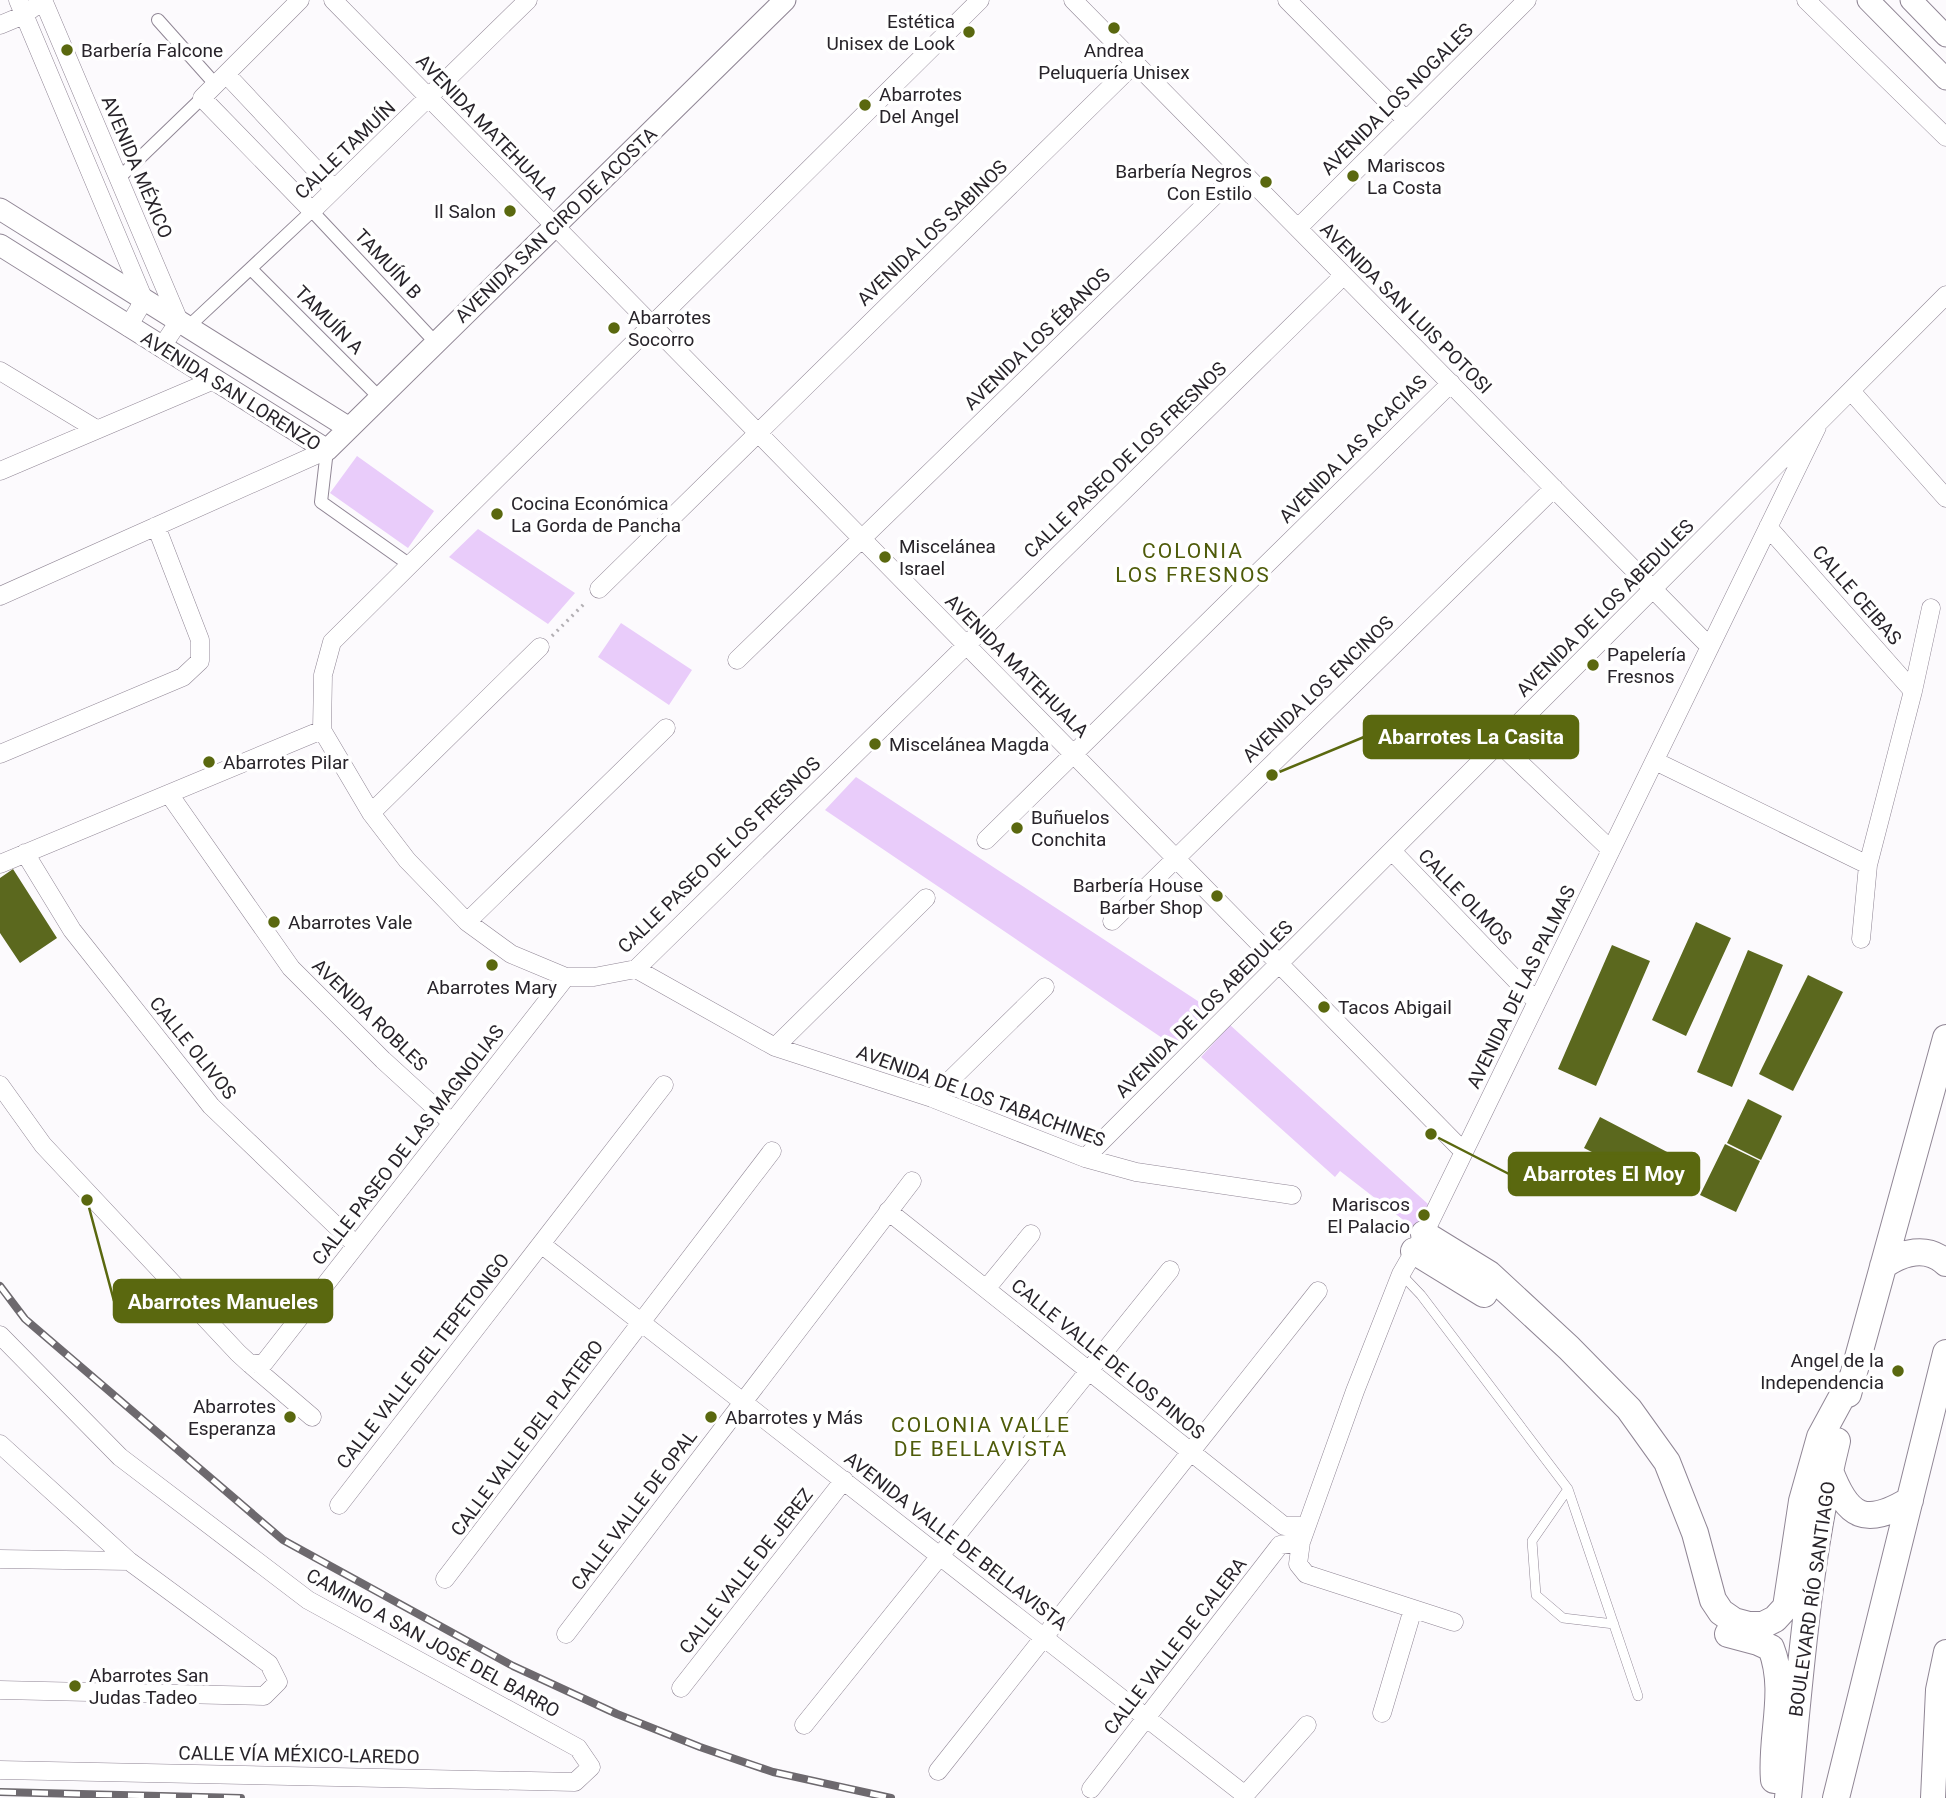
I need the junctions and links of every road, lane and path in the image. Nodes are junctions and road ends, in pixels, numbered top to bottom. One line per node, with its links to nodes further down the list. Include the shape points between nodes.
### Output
1 (44, 0): 14 (street); 27 (street, AVENIDA MÉXICO)
2 (300, 0): 20 (street)
3 (333, 0): 22 (street, AVENIDA MATEHUALA)
4 (528, 0): 22 (street, CALLE TAMUÍN)
5 (785, 0): 31 (street, AVENIDA SAN CIRO DE ACOSTA)
6 (980, 0): 39 (street)
7 (1073, 0): 19 (street, AVENIDA SAN LUIS POTOSI)
8 (1287, 0): 24 (street)
9 (1500, 0): 15 (street)
10 (1527, 0): 15 (street, AVENIDA LOS NOGALES)
11 (1806, 0): 25 (street)
12 (1868, 0): 21 (street)
13 (1911, 0): 18 (street)
14 (21, 7): 17 (street); 37 (street)
15 (1513, 13): 24 (street, AVENIDA LOS NOGALES)
16 (158, 20): 20 (street)
17 (0, 25)
18 (1946, 36)
19 (1135, 63): 26 (street, AVENIDA SAN LUIS POTOSI); 51 (street, AVENIDA LOS SABINOS)
20 (221, 79): 23 (street); 28 (street)
21 (1946, 79)
22 (429, 97): 28 (street, CALLE TAMUÍN); 31 (street, AVENIDA MATEHUALA)
23 (202, 98): 27 (street); 30 (street)
24 (1406, 120): 32 (street, AVENIDA LOS NOGALES)
25 (1946, 137)
26 (1241, 170): 32 (street, AVENIDA SAN LUIS POTOSI); 58 (street, AVENIDA LOS ÉBANOS)
27 (118, 178): 38 (street, AVENIDA MÉXICO)
28 (334, 189): 30 (street, CALLE TAMUÍN)
29 (0, 209): 37 (street, AVENIDA SAN LORENZO)
30 (312, 211): 34 (street, CALLE TAMUÍN); 41 (street, TAMUÍN B)
31 (555, 226): 39 (street, AVENIDA MATEHUALA); 41 (street, AVENIDA SAN CIRO DE ACOSTA)
32 (1298, 228): 35 (street, AVENIDA SAN LUIS POTOSI)
33 (0, 245): 40 (street, AVENIDA SAN LORENZO)
34 (251, 269): 38 (street, CALLE TAMUÍN); 47 (street, TAMUÍN A)
35 (1344, 275): 45 (street, AVENIDA SAN LUIS POTOSI); 64 (street, CALLE PASEO DE LOS FRESNOS)
36 (1946, 295): 46 (street, AVENIDA DE LOS ABEDULES)
37 (144, 300): 38 (street, AVENIDA SAN LORENZO); 40 (street)
38 (184, 324): 42 (street); 49 (street, AVENIDA SAN LORENZO)
39 (652, 325): 51 (street, AVENIDA MATEHUALA); 59 (street)
40 (128, 327): 42 (street, AVENIDA SAN LORENZO)
41 (436, 343): 47 (street, AVENIDA SAN CIRO DE ACOSTA)
42 (161, 348): 44 (street, AVENIDA SAN LORENZO)
43 (0, 371): 50 (street)
44 (214, 380): 50 (street); 52 (street, AVENIDA SAN LORENZO)
45 (1451, 383): 54 (street, AVENIDA SAN LUIS POTOSI); 72 (street, AVENIDA LAS ACACIAS)
46 (1851, 390): 48 (street, AVENIDA DE LOS ABEDULES); 55 (street)
47 (380, 398): 49 (street, AVENIDA SAN CIRO DE ACOSTA)
48 (1817, 427): 57 (street, AVENIDA DE LAS PALMAS); 61 (street, AVENIDA DE LOS ABEDULES)
49 (349, 428): 52 (street, AVENIDA SAN CIRO DE ACOSTA)
50 (96, 429): 53 (street)
51 (758, 433): 58 (street, AVENIDA MATEHUALA); 60 (street, AVENIDA LOS SABINOS)
52 (327, 450): 56 (street); 59 (street, AVENIDA SAN LORENZO, via 321,502)
53 (0, 471)
54 (1554, 488): 61 (street, AVENIDA SAN LUIS POTOSI); 81 (street, AVENIDA LOS ENCINOS)
55 (1946, 498)
56 (156, 526): 62 (street); 73 (street, via 200,640 200,662 183,677)
57 (1769, 527): 65 (street, AVENIDA DE LAS PALMAS); 68 (street, CALLE CEIBAS)
58 (862, 538): 64 (street, AVENIDA MATEHUALA); 67 (street, AVENIDA LOS ÉBANOS)
59 (410, 565): 70 (street, via 332,642 323,675)
60 (599, 589): 66 (path)
61 (1654, 589): 65 (street, AVENIDA SAN LUIS POTOSI); 71 (street, AVENIDA DE LOS ABEDULES)
62 (0, 596)
63 (1931, 608): 68 (street)
64 (967, 645): 72 (street, AVENIDA MATEHUALA); 89 (street, CALLE PASEO DE LOS FRESNOS)
65 (1710, 646): 74 (street, AVENIDA DE LAS PALMAS)
66 (540, 647): 76 (street)
67 (737, 660)
68 (1913, 691): 83 (street)
69 (666, 728): 86 (street)
70 (322, 730): 75 (street); 76 (street, CALLE PASEO DE LOS FRESNOS)
71 (1499, 743): 78 (street); 79 (street, AVENIDA DE LOS ABEDULES)
72 (1074, 753): 77 (street, AVENIDA LAS ACACIAS); 81 (street, AVENIDA MATEHUALA)
73 (0, 754)
74 (1655, 761): 78 (street, AVENIDA DE LAS PALMAS); 83 (street)
75 (169, 794): 80 (street); 98 (street, AVENIDA ROBLES, via 292,968)
76 (371, 813): 86 (street, CALLE PASEO DE LOS FRESNOS, via 407,860)
77 (986, 840)
78 (1611, 850): 92 (street, AVENIDA DE LAS PALMAS)
79 (1392, 851): 88 (street, AVENIDA DE LOS ABEDULES); 92 (street, CALLE OLMOS)
80 (25, 853): 82 (street); 107 (street, CALLE OLIVOS, via 72,930 211,1107)
81 (1177, 858): 85 (street, AVENIDA LOS ENCINOS); 88 (street, AVENIDA MATEHUALA)
82 (0, 864)
83 (1868, 865): 87 (street)
84 (926, 898): 94 (street)
85 (1112, 921)
86 (467, 922): 90 (street, CALLE PASEO DE LOS FRESNOS, via 511,954)
87 (1861, 939)
88 (1279, 963): 100 (street, AVENIDA MATEHUALA); 101 (street, AVENIDA DE LOS ABEDULES)
89 (636, 969): 90 (street, CALLE PASEO DE LOS FRESNOS); 94 (street, AVENIDA DE LOS TABACHINES)
90 (566, 977): 98 (street, CALLE PASEO DE LAS MAGNOLIAS)
91 (1045, 987): 97 (street)
92 (1537, 1002): 100 (street, AVENIDA DE LAS PALMAS)
93 (1946, 1038): 110 (main road, BOULEVARD RÍO SANTIAGO)
94 (775, 1048): 97 (street, AVENIDA DE LOS TABACHINES)
95 (0, 1084): 117 (street, via 43,1145)
96 (664, 1085): 106 (street, CALLE VALLE DEL TEPETONGO)
97 (932, 1098): 101 (street, AVENIDA DE LOS TABACHINES)
98 (452, 1123): 107 (street, CALLE PASEO DE LAS MAGNOLIAS)
99 (772, 1152): 114 (street, CALLE VALLE DEL PLATERO)
100 (1464, 1152): 108 (street, AVENIDA DE LAS PALMAS)
101 (1086, 1158): 103 (street, AVENIDA DE LOS TABACHINES, via 1136,1172)
102 (912, 1181): 104 (street, CALLE VALLE DE OPAL)
103 (1292, 1195)
104 (888, 1211): 112 (street, CALLE VALLE DE LOS PINOS); 120 (street, CALLE VALLE DE OPAL)
105 (1031, 1234): 112 (street)
106 (541, 1244): 114 (street, AVENIDA VALLE DE BELLAVISTA); 128 (street, CALLE VALLE DEL TEPETONGO)
107 (356, 1245): 117 (street, CALLE PASEO DE LAS MAGNOLIAS, via 264,1363)
108 (1413, 1253): 119 (main road, via 1489,1275 1629,1409 1667,1461 1695,1533 1713,1600 1734,1621 1763,1625 1786,1607 1802,1501 1820,1437); 126 (lane, via 1421,1295); 130 (street, AVENIDA DE LAS PALMAS, via 1355,1391); 153 (main road, via 1479,1289 1561,1363 1640,1450 1655,1474 1684,1547 1698,1602 1709,1621 1724,1633 1771,1648 1778,1665)
109 (1946, 1263): 110 (main road, via 1934,1255 1908,1252)
110 (1883, 1266): 119 (main road, BOULEVARD RÍO SANTIAGO)
111 (1170, 1270): 118 (street)
112 (986, 1289): 118 (street, CALLE VALLE DE LOS PINOS)
113 (1318, 1291): 123 (street)
114 (641, 1322): 120 (street, AVENIDA VALLE DE BELLAVISTA); 135 (street, CALLE VALLE DEL PLATERO)
115 (0, 1335): 149 (street, CAMINO A SAN JOSÉ DEL BARRO, via 120,1457 308,1600 578,1748)
116 (1946, 1353): 127 (main road)
117 (250, 1364): 121 (street)
118 (1089, 1371): 123 (street, CALLE VALLE DE LOS PINOS); 132 (street)
119 (1852, 1378): 124 (main road, BOULEVARD RÍO SANTIAGO)
120 (743, 1402): 125 (street, AVENIDA VALLE DE BELLAVISTA); 139 (street, CALLE VALLE DE OPAL)
121 (312, 1417)
122 (0, 1444): 134 (street)
123 (1191, 1452): 129 (street, CALLE VALLE DE LOS PINOS); 140 (street)
124 (1830, 1471): 127 (main road, via 1840,1496 1857,1512 1881,1514); 154 (main road, BOULEVARD RÍO SANTIAGO, via 1818,1528)
125 (844, 1480): 132 (street, AVENIDA VALLE DE BELLAVISTA); 142 (street, CALLE VALLE DE JEREZ)
126 (1568, 1489): 138 (lane); 138 (lane, via 1532,1541 1536,1595 1563,1618)
127 (1910, 1500): 155 (main road)
128 (339, 1505)
129 (1284, 1526): 130 (street); 131 (lane)
130 (1303, 1534): 131 (street); 136 (street, AVENIDA DE LAS PALMAS, via 1297,1558 1306,1574)
131 (1280, 1545): 146 (street, CALLE VALLE DE CALERA)
132 (940, 1556): 140 (street, AVENIDA VALLE DE BELLAVISTA); 147 (street)
133 (0, 1559): 134 (street)
134 (129, 1561): 143 (street, via 269,1664 278,1682 264,1696)
135 (445, 1579)
136 (1413, 1609): 137 (street); 145 (street)
137 (1454, 1622)
138 (1614, 1625): 144 (lane)
139 (566, 1634)
140 (1044, 1637): 146 (street, AVENIDA VALLE DE BELLAVISTA); 151 (street)
141 (1946, 1652): 156 (main road, via 1938,1690)
142 (681, 1688)
143 (0, 1690)
144 (1639, 1696)
145 (1382, 1713)
146 (1146, 1717): 148 (street, AVENIDA VALLE DE BELLAVISTA, via 1245,1794); 152 (street, CALLE VALLE DE CALERA)
147 (804, 1725)
148 (1307, 1725)
149 (591, 1767): 150 (street, CALLE VÍA MÉXICO-LAREDO, via 575,1782)
150 (0, 1770)
151 (938, 1771)
152 (1091, 1789)
153 (1775, 1798)
154 (1788, 1798)
155 (1836, 1798)
156 (1933, 1798)

